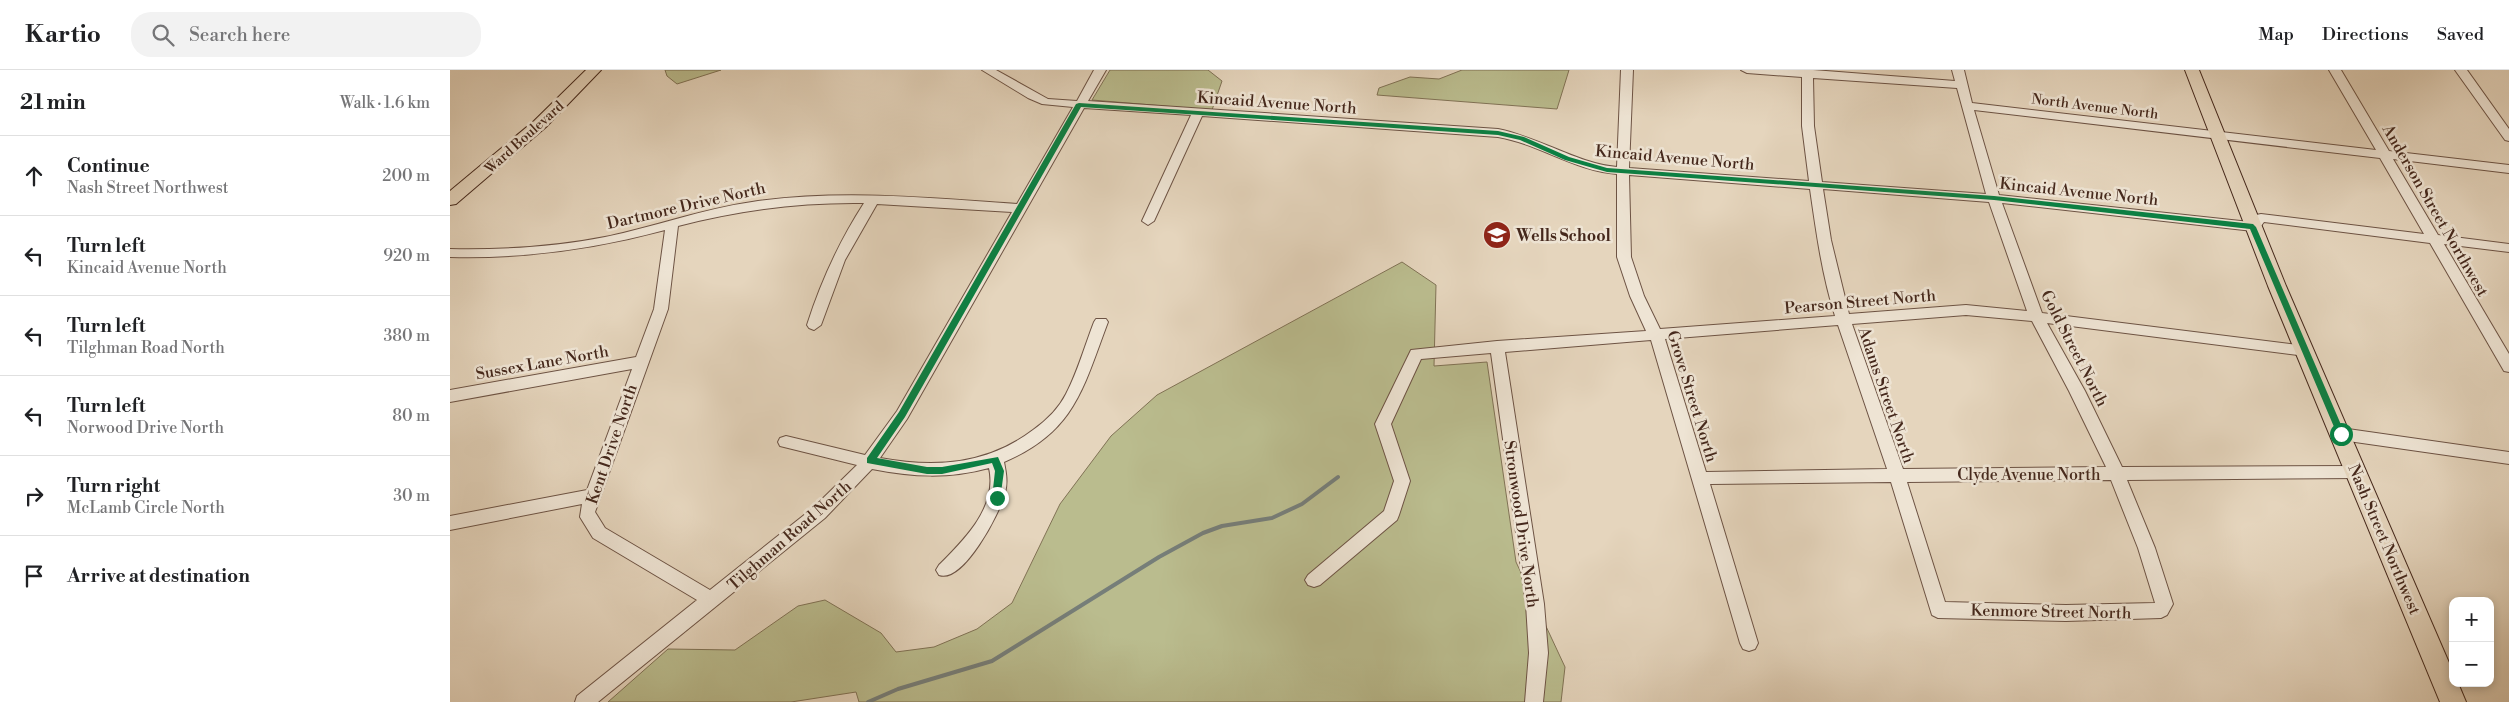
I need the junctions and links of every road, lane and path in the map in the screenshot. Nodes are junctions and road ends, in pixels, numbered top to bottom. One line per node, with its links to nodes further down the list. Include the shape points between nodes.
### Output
1 (594, 70): 22 (main road, Ward Boulevard, via 534,130)
2 (988, 70): 12 (street, Kincaid Avenue North, via 1040,100)
3 (1100, 70): 12 (street, Tilghman Road North)
4 (1627, 70): 19 (street, Grove Street North)
5 (1748, 70): 10 (street)
6 (1958, 70): 11 (street, Gold Street North)
7 (2192, 70): 15 (main road, Nash Street Northwest)
8 (2335, 70): 17 (street, Anderson Street Northwest)
9 (2461, 70): 16 (street)
10 (1808, 72): 11 (street); 20 (street, Adams Street North, via 1808,126)
11 (1962, 85): 13 (street, Gold Street North)
12 (1079, 104): 14 (street, Kincaid Avenue North); 24 (street, Tilghman Road North)
13 (1967, 106): 15 (street, North Avenue North); 21 (street, Gold Street North)
14 (1198, 113): 19 (street, Kincaid Avenue North, via 1513,135 1588,166); 25 (street)
15 (2218, 135): 17 (street, North Avenue North); 27 (main road, Nash Street Northwest)
16 (2509, 137)
17 (2385, 155): 18 (street, North Avenue North); 28 (street, Anderson Street Northwest)
18 (2509, 169)
19 (1622, 171): 20 (street, Kincaid Avenue North); 35 (street, Grove Street North, via 1625,262 1637,296)
20 (1816, 185): 21 (street, Kincaid Avenue North); 32 (street, Adams Street North, via 1824,240)
21 (1994, 198): 27 (street, Kincaid Avenue North); 31 (street, Gold Street North)
22 (450, 200)
23 (873, 200): 24 (street, Dartmore Drive North); 26 (street, Dartmore Drive North, via 831,198 782,202 750,206); 34 (street, via 847,238 826,282)
24 (1020, 208): 45 (street, Tilghman Road North, via 902,415)
25 (1148, 221)
26 (672, 225): 30 (street, Dartmore Drive North, via 564,248 502,254); 38 (street, Kent Drive North, via 661,309)
27 (2253, 227): 28 (street, via 2261,218); 37 (main road, Nash Street Northwest)
28 (2434, 239): 29 (street); 39 (street, Anderson Street Northwest)
29 (2509, 248)
30 (450, 253)
31 (2036, 316): 32 (street, Pearson Street North, via 1966,310); 37 (street, Pearson Street North); 47 (street, Gold Street North)
32 (1843, 320): 35 (street, Pearson Street North); 48 (street, Adams Street North)
33 (1101, 322): 44 (street, via 1066,407 1046,430 1030,442)
34 (814, 325)
35 (1657, 334): 36 (street, Pearson Street North); 49 (street, Grove Street North)
36 (1497, 346): 53 (street, Pearson Street North, via 1416,354 1383,424 1402,480 1391,515); 59 (street, Stronwood Drive North, via 1539,648)
37 (2306, 351): 41 (main road, Nash Street Northwest)
38 (640, 362): 40 (street, Sussex Lane North); 50 (street, Kent Drive North)
39 (2509, 367)
40 (450, 396)
41 (2341, 434): 43 (street); 46 (main road, Nash Street Northwest)
42 (786, 442): 45 (street)
43 (2509, 458)
44 (995, 459): 45 (street, via 942,470); 52 (street, via 1000,483 991,511 958,558)
45 (870, 460): 54 (street, Tilghman Road North, via 819,514)
46 (2357, 472): 47 (street, Clyde Avenue North); 60 (main road, Nash Street Northwest)
47 (2118, 474): 48 (street, Clyde Avenue North); 55 (street, Gold Street North, via 2149,550)
48 (1897, 476): 49 (street, Clyde Avenue North); 56 (street, Adams Street North)
49 (1700, 478): 57 (street, Grove Street North)
50 (591, 496): 51 (street); 54 (street, Kent Drive North, via 588,517 599,533)
51 (450, 523)
52 (945, 570)
53 (1314, 580)
54 (712, 600): 58 (street, Tilghman Road North)
55 (2163, 607): 56 (street, Kenmore Street North, via 2161,610 2134,612)
56 (1938, 610)
57 (1748, 643)
58 (584, 702)
59 (1534, 702)
60 (2453, 702)

